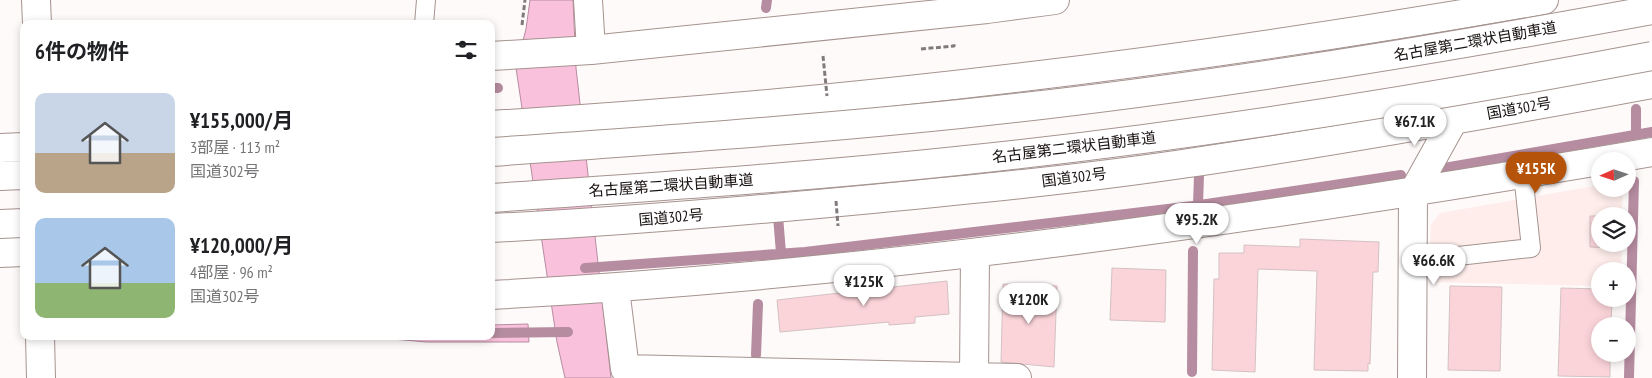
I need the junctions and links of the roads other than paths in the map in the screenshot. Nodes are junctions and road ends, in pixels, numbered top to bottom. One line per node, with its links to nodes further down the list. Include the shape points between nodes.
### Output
1 (36, 0): 8 (main road)
2 (426, 0): 9 (lane)
3 (588, 0): 10 (main road)
4 (1055, 0): 6 (main road)
5 (1544, 0): 15 (main road, via 1165,61 940,87 593,119)
6 (987, 5): 10 (main road)
7 (1652, 10): 18 (main road, 名古屋第二環状自動車道, bridge, via 1372,58 962,114)
8 (37, 20)
9 (424, 20)
10 (585, 50): 11 (main road)
11 (502, 56)
12 (1652, 56): 24 (main road, 名古屋第二環状自動車道, bridge, via 1174,135 967,160)
13 (1652, 84): 14 (main road, 国道302号)
14 (1453, 121): 23 (main road); 27 (main road, 国道302号, via 1180,164 959,190 604,222)
15 (495, 125)
16 (20, 147): 17 (main road)
17 (0, 148)
18 (495, 152)
19 (1652, 152): 20 (main road)
20 (1523, 174): 23 (main road); 31 (lane, via 1531,248)
21 (20, 175): 22 (main road)
22 (0, 176)
23 (1413, 193): 30 (main road); 38 (main road)
24 (495, 198)
25 (20, 223): 26 (main road)
26 (0, 224)
27 (495, 228)
28 (20, 252): 29 (main road)
29 (0, 253)
30 (975, 254): 32 (main road); 35 (main road)
31 (1458, 256)
32 (615, 289): 33 (main road); 35 (main road, via 625,369)
33 (495, 295)
34 (40, 340): 36 (main road)
35 (974, 377): 37 (main road)
36 (41, 378)
37 (1018, 378)
38 (1412, 378)

